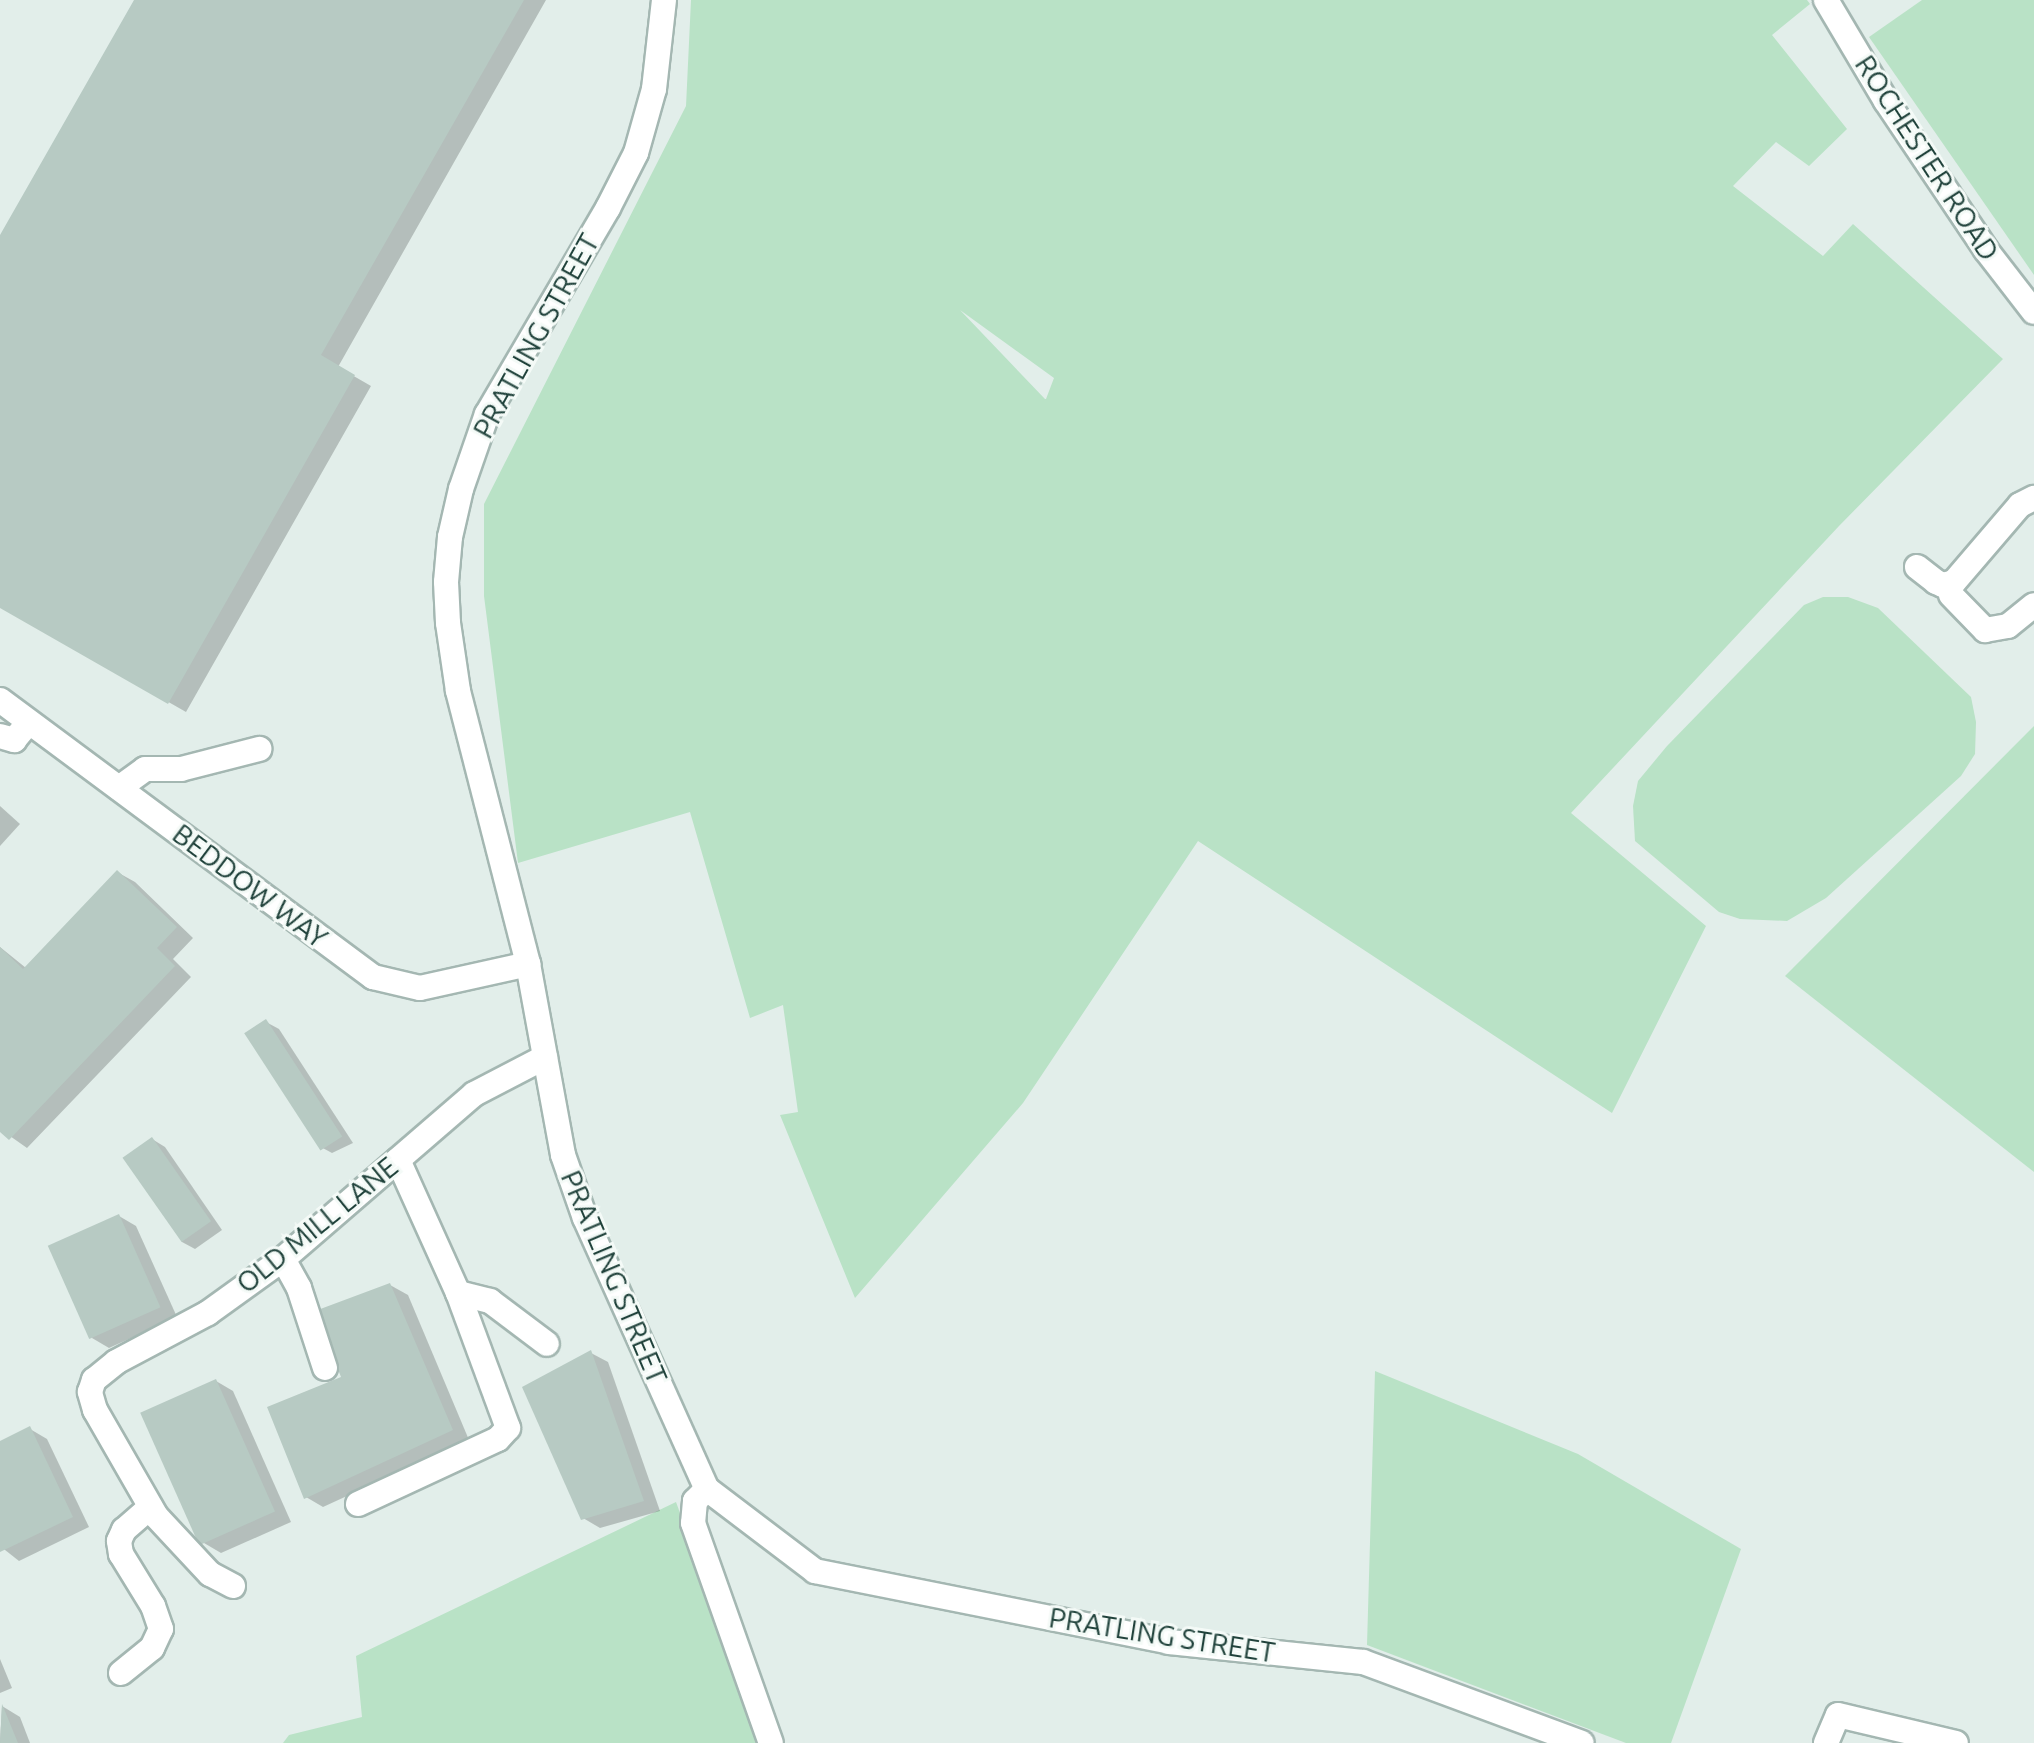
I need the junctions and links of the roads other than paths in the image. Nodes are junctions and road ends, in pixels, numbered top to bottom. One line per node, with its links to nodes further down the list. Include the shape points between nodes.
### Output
1 (664, 0): 13 (street, PRATLING STREET, via 654,89 636,153 487,414 450,537 446,582 452,657)
2 (1826, 0): 3 (street, ROCHESTER ROAD, via 1903,126)
3 (2034, 312)
4 (2034, 498): 5 (street, via 2020,505 1954,582 1936,582)
5 (1917, 567)
6 (1951, 595): 7 (street, via 1985,630 2008,626)
7 (2034, 605)
8 (0, 700): 9 (street, BEDDOW WAY)
9 (29, 722): 10 (street, via 14,740); 12 (street, BEDDOW WAY)
10 (0, 736)
11 (259, 749): 12 (street, via 181,769 145,769)
12 (119, 788): 13 (street, BEDDOW WAY, via 373,977 420,988)
13 (528, 964): 14 (street, PRATLING STREET)
14 (545, 1057): 15 (street, OLD MILL LANE, via 474,1094); 20 (street, PRATLING STREET, via 563,1155 585,1218)
15 (398, 1160): 16 (street, OLD MILL LANE); 17 (street)
16 (283, 1259): 19 (street, via 299,1288); 22 (street, OLD MILL LANE, via 208,1313 116,1362 94,1380 90,1392 95,1410)
17 (458, 1293): 18 (street, via 490,1301); 21 (street, via 508,1428 498,1439)
18 (547, 1344)
19 (325, 1368)
20 (707, 1489): 25 (street, via 695,1501 693,1523); 26 (street, PRATLING STREET, via 815,1571 1169,1642 1363,1662)
21 (358, 1504)
22 (150, 1507): 23 (street, via 210,1574); 24 (street, via 119,1541 161,1629 152,1648)
23 (233, 1586)
24 (121, 1673)
25 (771, 1743)
26 (1582, 1743)
27 (1826, 1743): 28 (street, via 1838,1715)
28 (1956, 1743)

